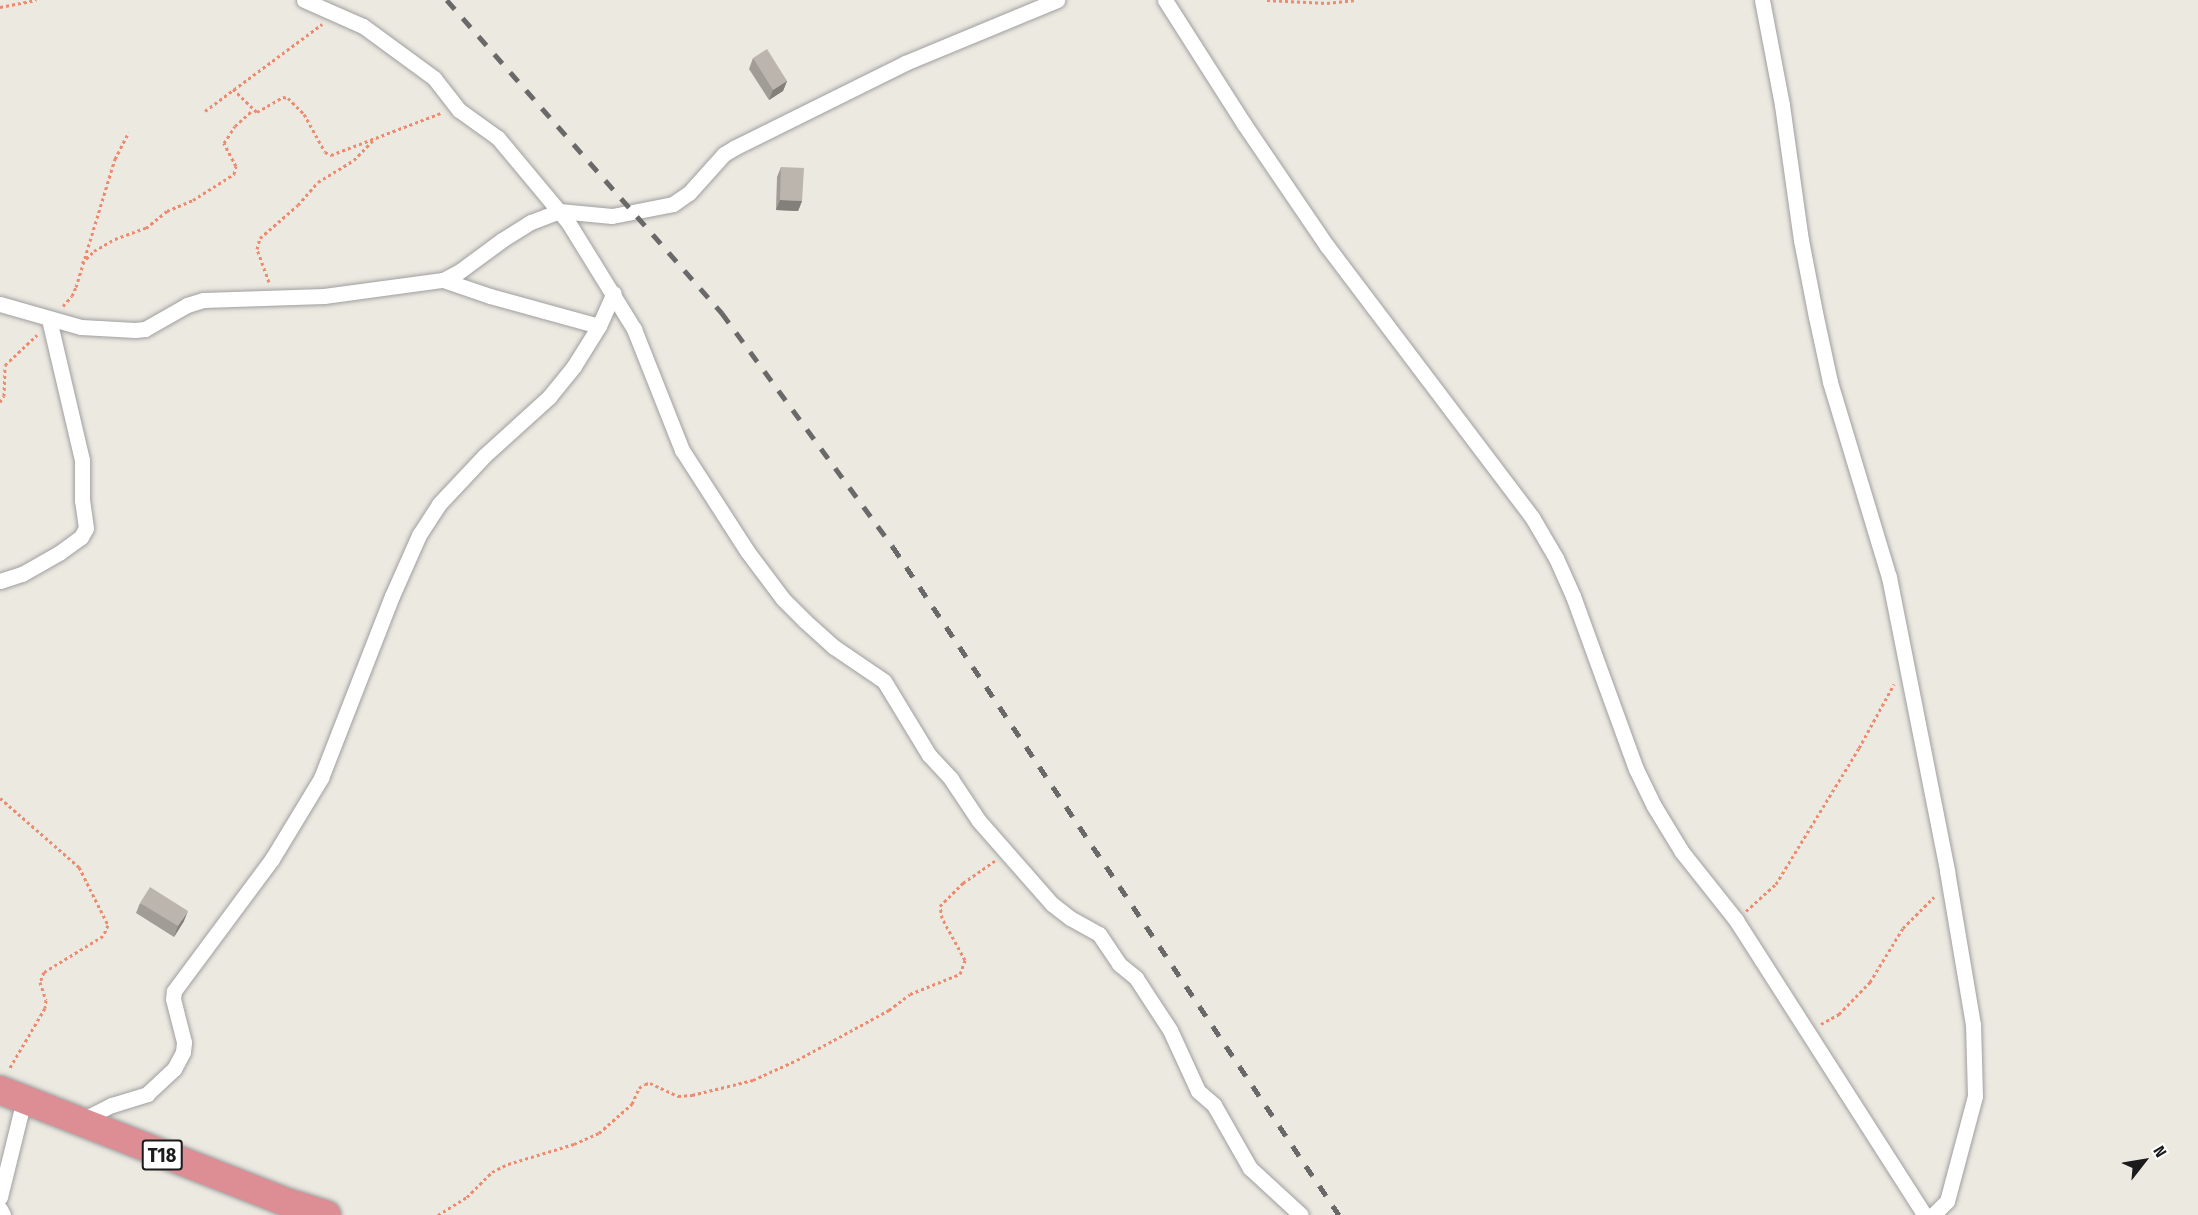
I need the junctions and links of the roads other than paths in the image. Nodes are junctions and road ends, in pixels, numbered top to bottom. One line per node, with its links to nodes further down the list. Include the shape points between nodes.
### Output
1 (304, 0): 6 (street)
2 (322, 0): 6 (street)
3 (1057, 0): 7 (street, via 905,63 734,148 673,204 612,216)
4 (1165, 0): 22 (street, via 1327,246 1532,517 1557,558 1628,749 1654,806 1682,852 1736,920)
5 (1762, 0): 23 (street, via 1816,317 1830,382 1889,577 1907,658 1973,1024 1976,1096 1947,1201)
6 (335, 13): 7 (street, via 363,26 429,74 468,118 498,138)
7 (559, 211): 8 (street, via 531,222); 9 (street)
8 (443, 280): 11 (street, via 363,292 196,301 135,330); 12 (street)
9 (614, 292): 12 (street); 21 (street, via 651,365 682,450 747,551 805,621 834,647 885,681 934,761 979,821 1059,911 1099,934 1119,964 1136,978 1170,1030 1198,1091 1214,1105 1250,1168)
10 (0, 304): 11 (street)
11 (49, 321): 13 (street, via 82,460 86,528 81,537 59,553 22,574)
12 (599, 326): 15 (street, via 549,397 484,456 439,504 420,535 321,778 272,859 174,991 184,1042 174,1069 147,1094 112,1105)
13 (0, 581)
14 (10, 1088): 15 (highway, T18); 16 (street)
15 (77, 1123): 20 (highway, T18)
16 (6, 1142): 17 (street)
17 (0, 1197)
18 (0, 1209): 19 (street)
19 (3, 1215)
20 (327, 1215)
21 (1301, 1215)
22 (1925, 1215)
23 (1933, 1215)

